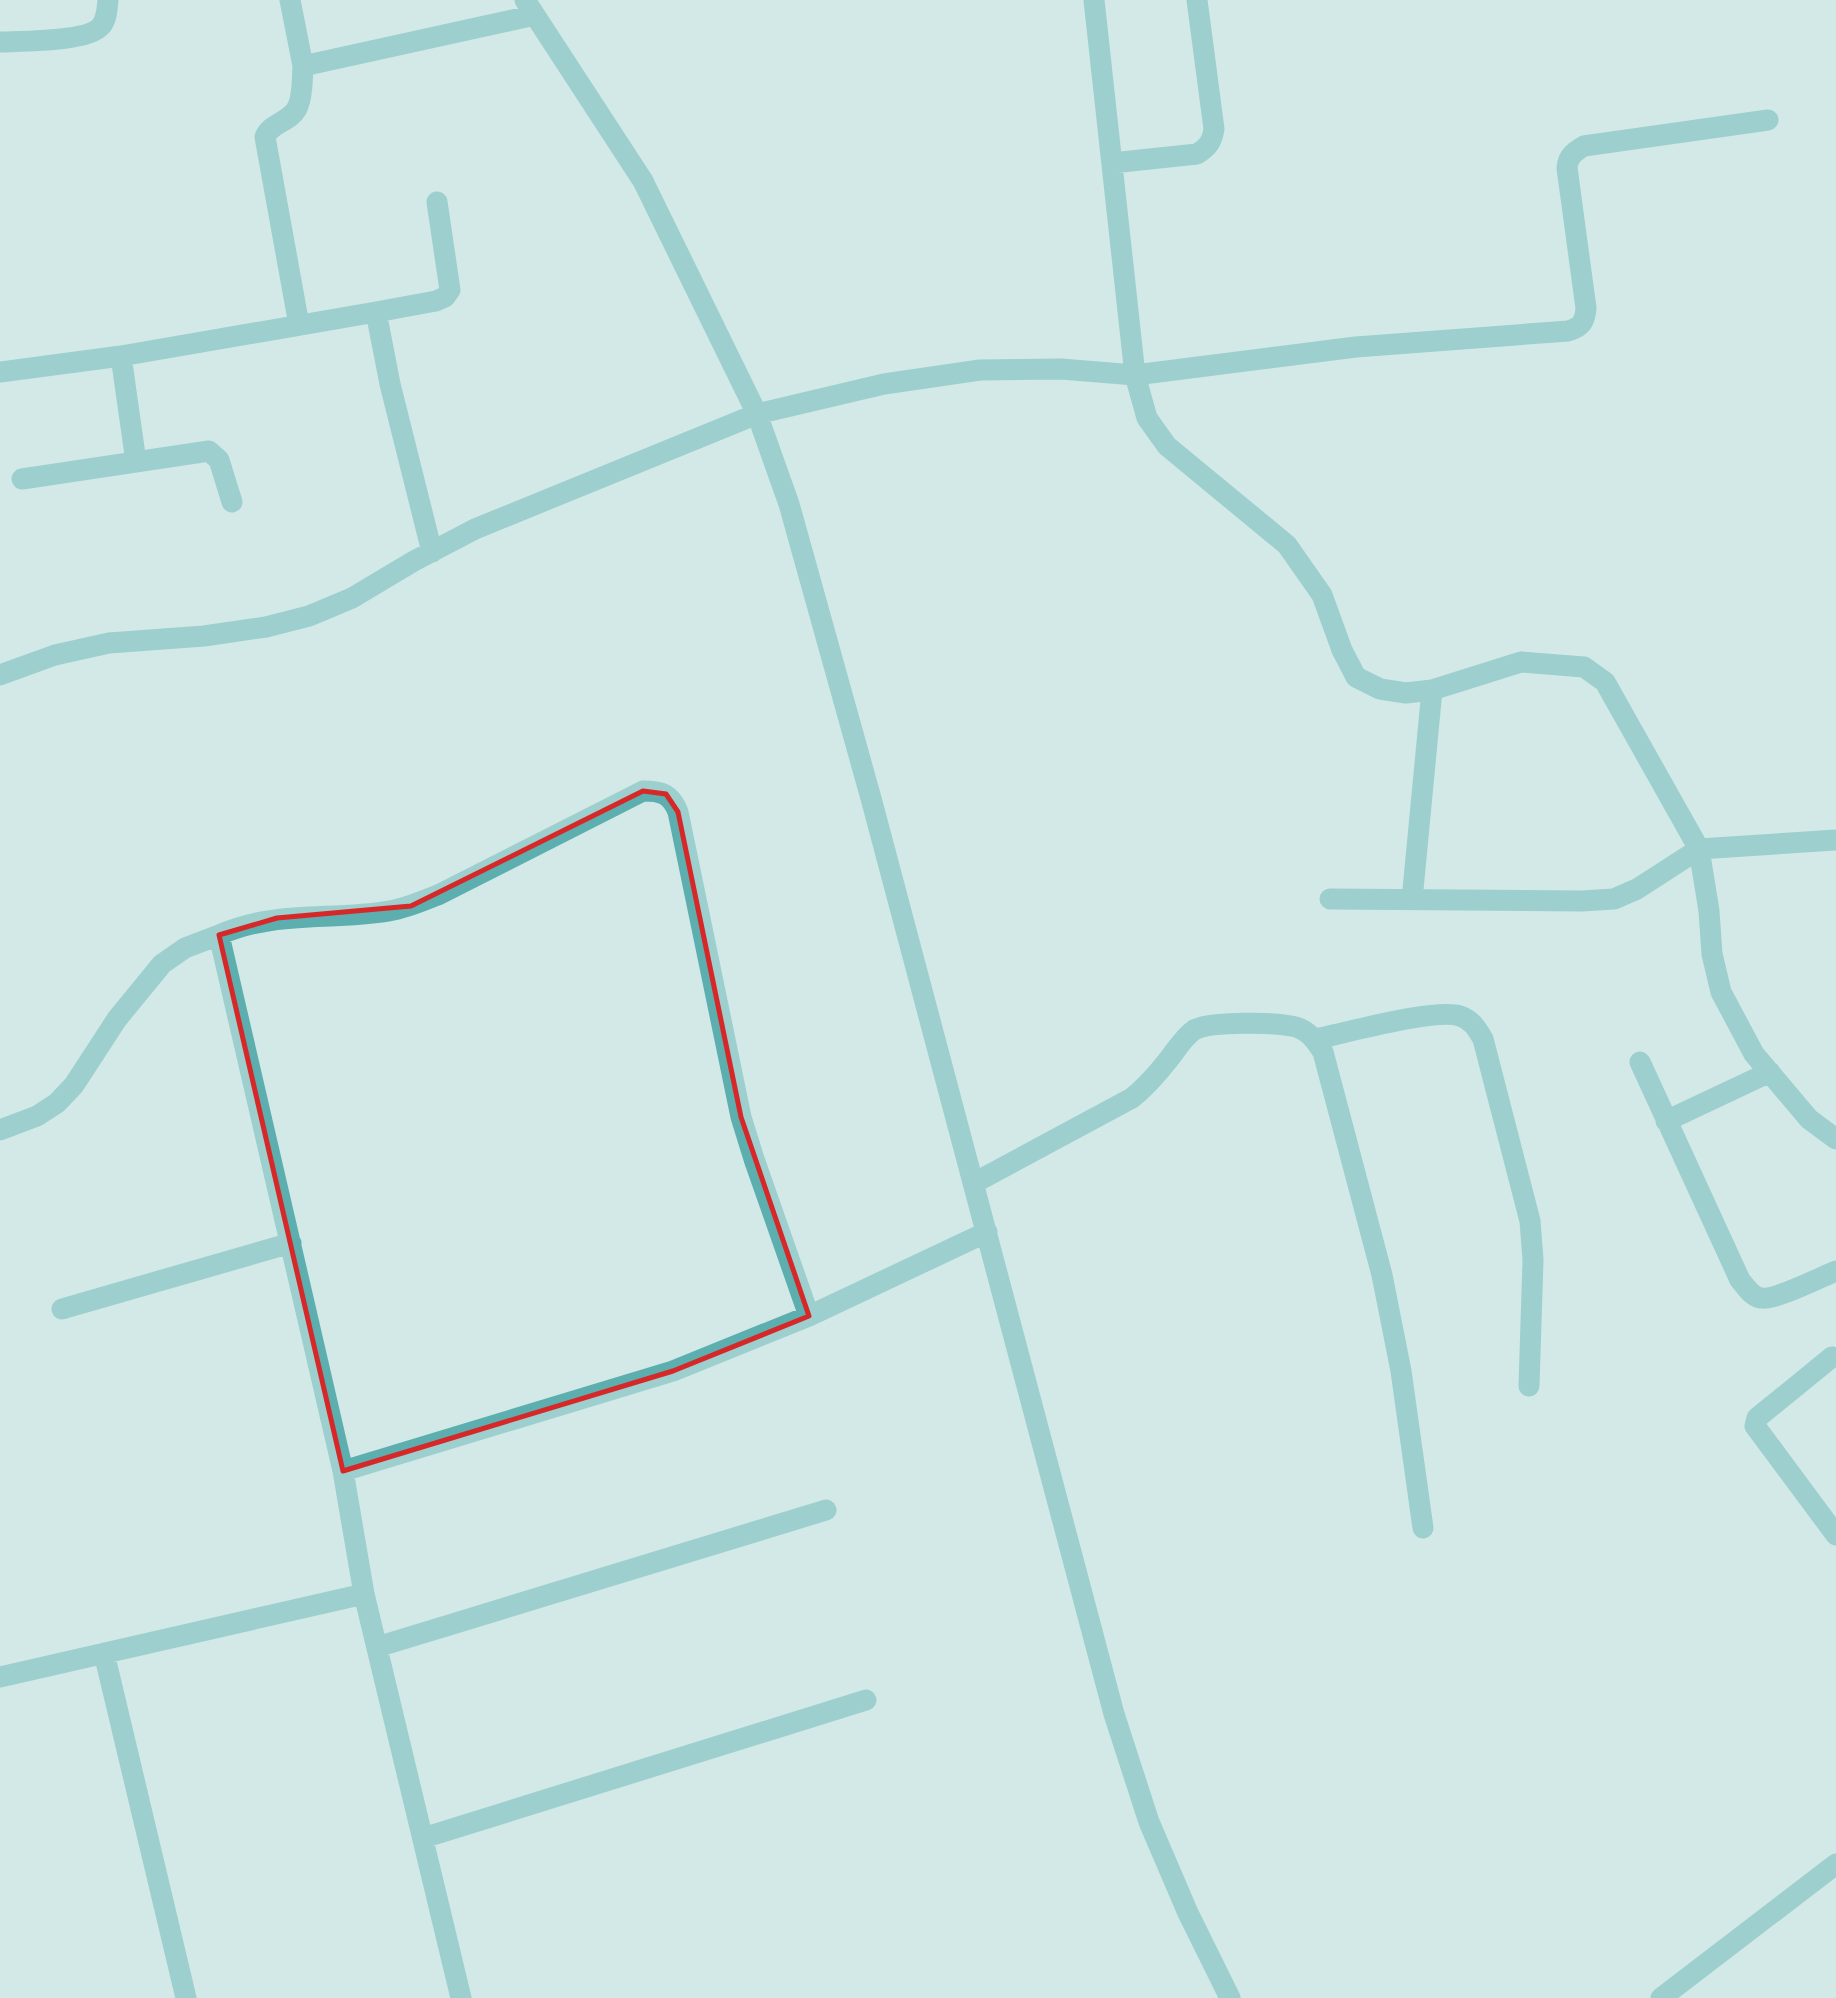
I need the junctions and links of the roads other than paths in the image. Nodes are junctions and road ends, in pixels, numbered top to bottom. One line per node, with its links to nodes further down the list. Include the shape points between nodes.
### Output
1 (108, 0): 6 (street, via 101,27 83,36)
2 (290, 0): 7 (street)
3 (1094, 0): 9 (street)
4 (1197, 0): 9 (street, via 1212,140 1197,154)
5 (530, 8): 7 (street); 16 (street, via 643,181)
6 (0, 43)
7 (303, 66): 12 (street, via 298,107 265,137)
8 (1768, 120): 15 (street, via 1584,146 1573,153 1567,168 1586,308 1585,320 1578,328 1356,347)
9 (1112, 163): 15 (street)
10 (437, 202): 11 (street, via 450,290 436,301)
11 (376, 312): 12 (street); 20 (street)
12 (299, 325): 13 (street)
13 (121, 356): 14 (street); 17 (street)
14 (0, 372)
15 (1135, 375): 16 (street, via 1060,369 980,370 884,384); 22 (street, via 1147,418 1167,446 1287,545 1322,595 1356,677 1380,689)
16 (757, 414): 20 (street, via 475,529); 34 (street, via 796,530)
17 (136, 462): 18 (street); 19 (street, via 209,451 219,460)
18 (22, 479)
19 (232, 502)
20 (432, 552): 21 (street, via 352,598 309,616 204,636 109,643 55,655)
21 (0, 676)
22 (1432, 690): 24 (street, via 1521,662 1584,667 1605,682); 26 (street)
23 (1836, 840): 24 (street)
24 (1699, 849): 26 (street, via 1614,899); 30 (street, via 1721,992 1754,1054)
25 (1330, 899): 26 (street)
26 (1412, 900)
27 (219, 935): 32 (street, via 185,948 162,964 57,1103); 36 (street); 39 (street, via 277,918 411,906 643,791 666,794 678,812 741,1117)
28 (1315, 1039): 34 (street, via 1296,1027 1208,1025 1194,1031 1132,1098); 41 (street, via 1437,1013 1472,1022 1483,1039 1530,1220); 44 (street, via 1323,1052 1382,1275)
29 (1640, 1062): 31 (street)
30 (1770, 1072): 31 (street); 33 (street, via 1809,1119)
31 (1667, 1121): 37 (street, via 1740,1280 1752,1294 1773,1297)
32 (0, 1130)
33 (1836, 1139)
34 (974, 1183): 35 (street)
35 (987, 1231): 39 (street); 55 (street, via 1114,1714 1149,1822)
36 (291, 1244): 38 (street); 42 (street)
37 (1836, 1271)
38 (62, 1309)
39 (809, 1316): 42 (street, via 673,1371)
40 (1832, 1357): 45 (street, via 1757,1418 1755,1426)
41 (1529, 1385)
42 (343, 1471): 46 (street)
43 (827, 1510): 47 (street)
44 (1423, 1528)
45 (1836, 1535)
46 (364, 1594): 47 (street); 48 (street)
47 (377, 1647): 51 (street)
48 (104, 1653): 49 (street); 53 (street)
49 (0, 1677)
50 (866, 1700): 51 (street)
51 (424, 1839): 54 (street)
52 (1836, 1864): 56 (street)
53 (186, 1998)
54 (461, 1998)
55 (1230, 1998)
56 (1661, 1998)

